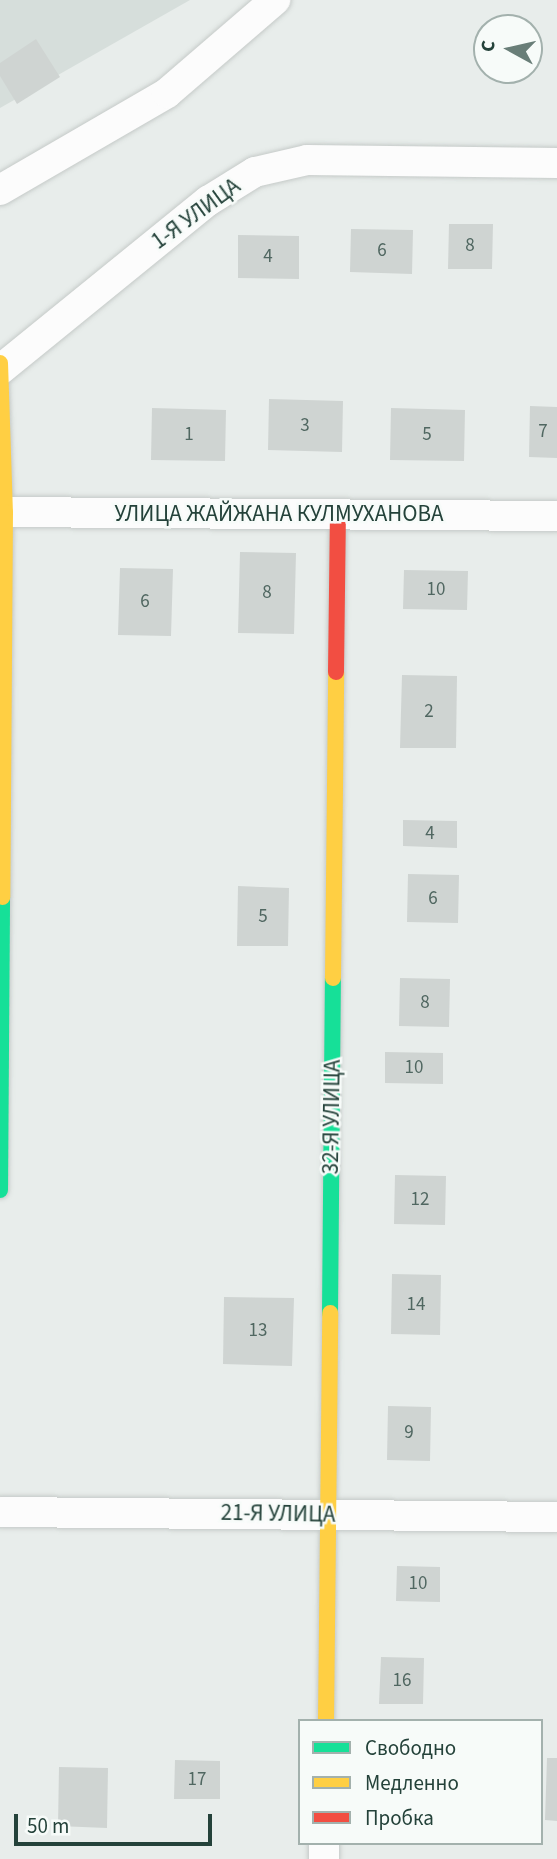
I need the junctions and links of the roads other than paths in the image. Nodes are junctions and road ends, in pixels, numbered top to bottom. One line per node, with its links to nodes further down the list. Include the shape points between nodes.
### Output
1 (275, 0): 3 (street, via 167,93)
2 (557, 163): 5 (street, 1-Я УЛИЦА, via 306,160 255,172 208,201)
3 (0, 190)
4 (0, 363): 5 (street)
5 (1, 369): 6 (street)
6 (2, 512): 7 (street, УЛИЦА ЖАЙЖАНА КУЛМУХАНОВА); 9 (street)
7 (338, 514): 8 (street, УЛИЦА ЖАЙЖАНА КУЛМУХАНОВА); 11 (street, 32-Я УЛИЦА)
8 (557, 516)
9 (0, 1190)
10 (0, 1512): 11 (street, 21-Я УЛИЦА)
11 (329, 1515): 12 (street, 21-Я УЛИЦА); 13 (street, 32-Я УЛИЦА)
12 (557, 1517)
13 (326, 1719)

